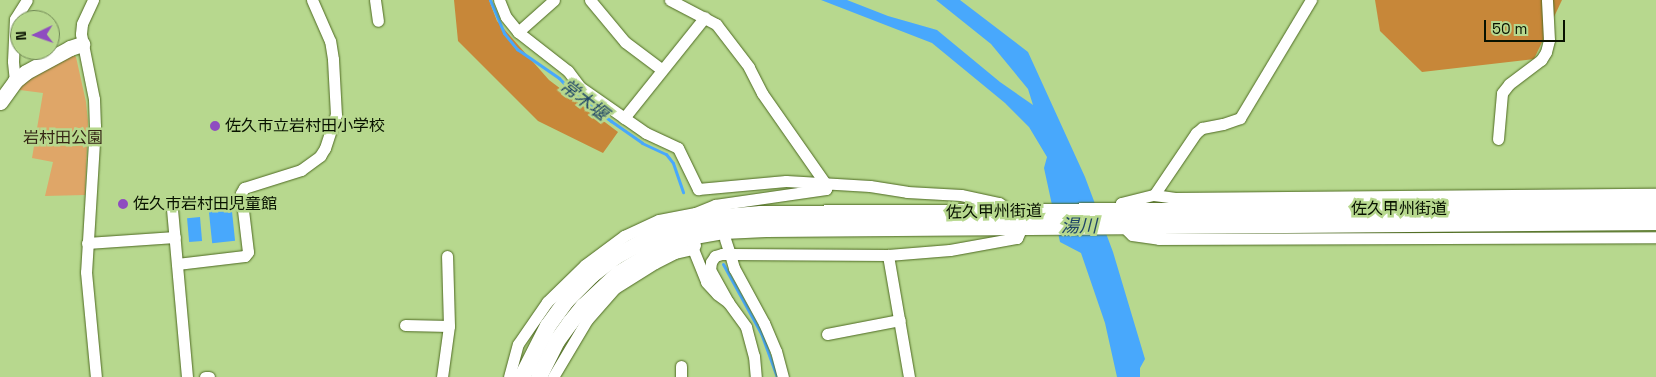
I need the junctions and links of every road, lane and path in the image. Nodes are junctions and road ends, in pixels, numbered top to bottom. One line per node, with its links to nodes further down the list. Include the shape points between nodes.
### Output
1 (27, 0): 16 (street, via 15,19)
2 (93, 0): 14 (street, via 82,24)
3 (312, 0): 41 (street, via 330,41 333,58 336,115 325,148 320,156 301,170 244,188 241,192 248,252 245,256)
4 (375, 0): 12 (street)
5 (499, 0): 13 (street, via 506,17)
6 (554, 0): 13 (street)
7 (590, 0): 15 (street, via 625,42)
8 (670, 0): 11 (street)
9 (1311, 0): 23 (street, via 1244,113 1233,122 1202,128)
10 (1547, 0): 19 (street, via 1549,40 1546,52 1502,93)
11 (705, 17): 15 (street); 20 (street, via 716,24 749,68 762,93)
12 (378, 21)
13 (518, 32): 18 (street, via 568,72 580,87)
14 (82, 44): 16 (street, via 38,64); 36 (street, via 94,99 96,126)
15 (661, 69): 18 (street)
16 (15, 80): 17 (street)
17 (0, 102)
18 (624, 118): 21 (street, via 678,148)
19 (1498, 138)
20 (824, 183): 21 (street, via 786,181); 28 (street, via 961,195 999,203); 29 (street, via 827,186 824,190 715,205)
21 (698, 189): 24 (street)
22 (1656, 194): 23 (street, via 1185,198)
23 (1154, 195): 27 (street, via 1121,203)
24 (706, 205)
25 (1656, 207): 27 (main road, 佐久甲州街道)
26 (172, 209): 34 (street)
27 (1113, 211): 30 (main road, 佐久甲州街道)
28 (1006, 212): 29 (main road, 佐久甲州街道); 30 (main road, 佐久甲州街道)
29 (696, 217): 52 (street, via 659,220 644,226 624,236 585,265 547,302 518,344); 53 (main road, 佐久甲州街道, via 634,245 592,275 566,301 548,326)
30 (1024, 222): 32 (main road, 佐久甲州街道); 33 (main road, 佐久甲州街道, via 757,229); 39 (street, via 1017,238 950,250)
31 (1656, 222): 32 (main road, 佐久甲州街道)
32 (1119, 227): 35 (street, via 1132,235 1159,239)
33 (719, 236): 37 (street, via 694,245); 38 (street); 54 (main road, 佐久甲州街道, via 689,237 664,246 618,274 570,323)
34 (175, 237): 36 (street); 41 (street)
35 (1656, 237)
36 (87, 243): 47 (street, via 86,272)
37 (693, 249): 42 (street, via 706,282); 55 (street, via 675,253 615,288 587,320)
38 (730, 254): 39 (street); 42 (street, via 715,256 710,270); 57 (street, via 734,268 767,330)
39 (888, 255): 43 (street)
40 (447, 256): 45 (street)
41 (178, 264): 48 (street)
42 (728, 302): 56 (street, via 746,327)
43 (900, 320): 46 (street); 58 (street)
44 (405, 324): 45 (street)
45 (449, 326): 51 (street)
46 (827, 334)
47 (96, 377)
48 (187, 377)
49 (205, 377): 50 (street)
50 (209, 377)
51 (442, 377)
52 (509, 377)
53 (522, 377)
54 (539, 377)
55 (553, 377)
56 (756, 377)
57 (783, 377)
58 (909, 377)

